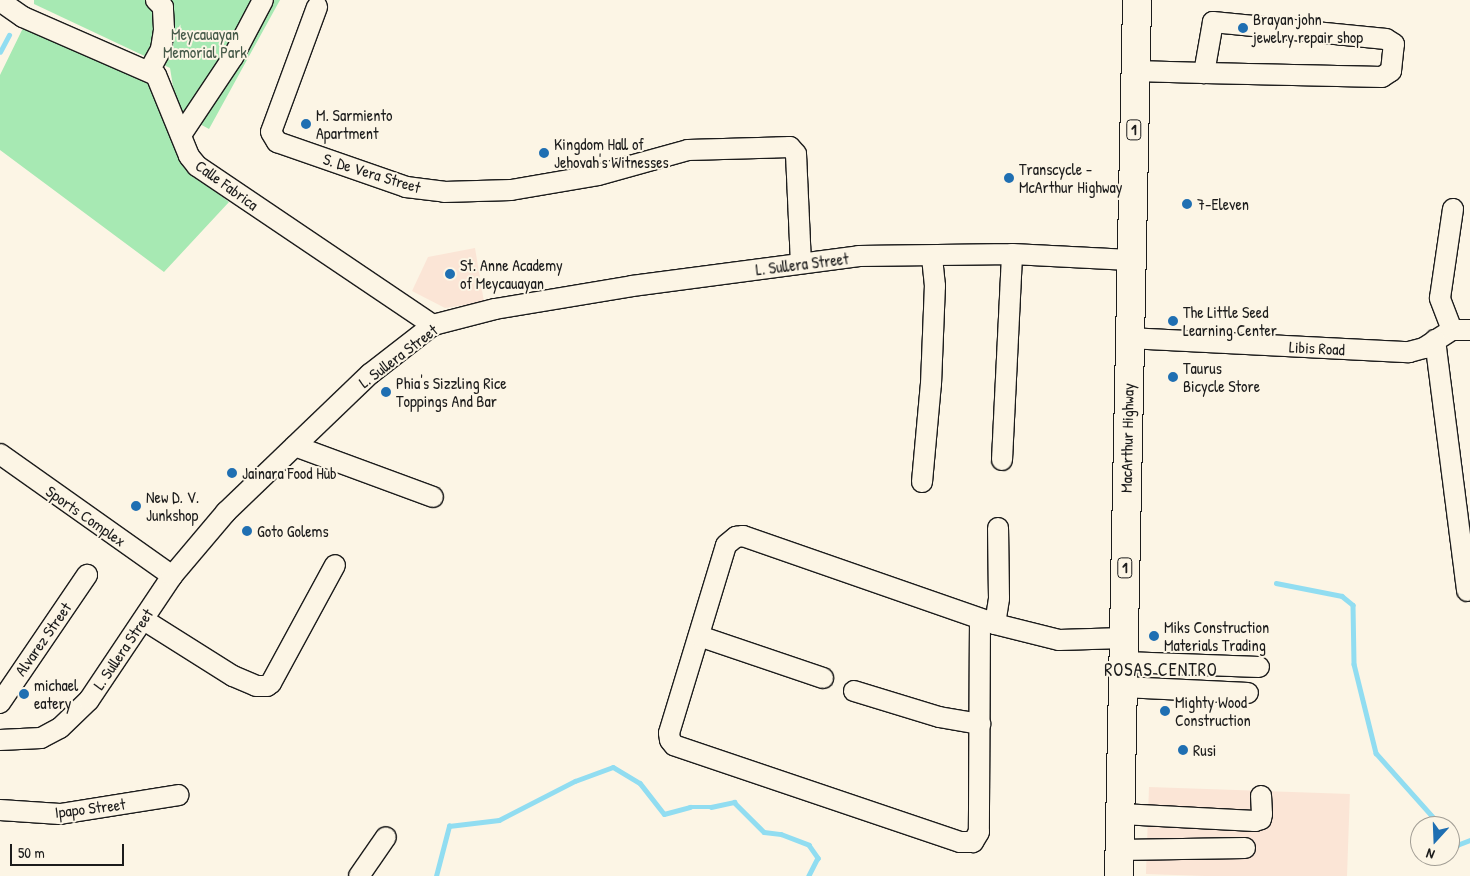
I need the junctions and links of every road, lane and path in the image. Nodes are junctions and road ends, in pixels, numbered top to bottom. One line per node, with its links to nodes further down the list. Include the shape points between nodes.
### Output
1 (156, 0): 6 (street, via 163,7 164,29 161,49)
2 (263, 0): 9 (street, via 233,57)
3 (1137, 0): 7 (highway, MacArthur Highway / 1)
4 (0, 1): 6 (street, via 23,17)
5 (318, 7): 14 (street, S. De Vera Street, via 271,132 277,142 406,187 444,192 511,190 598,174 688,150 790,147 796,154)
6 (150, 71): 9 (street, Calle Fabrica, via 162,84)
7 (1135, 71): 8 (street); 13 (highway, MacArthur Highway / 1)
8 (1204, 73): 8 (street, via 1382,77 1391,71 1394,44 1386,39 1213,22)
9 (181, 135): 15 (street, Calle Fabrica, via 189,156 203,171)
10 (1453, 210): 16 (street, via 1440,298)
11 (1012, 254): 12 (street, L. Sullera Street); 13 (street, L. Sullera Street); 20 (street)
12 (932, 256): 14 (street, L. Sullera Street, via 860,256); 21 (street, via 935,286 932,374)
13 (1130, 260): 17 (highway, MacArthur Highway / 1)
14 (800, 263): 15 (street, L. Sullera Street, via 495,309)
15 (433, 325): 18 (street, L. Sullera Street, via 370,374)
16 (1453, 334): 17 (street, Libis Road, via 1408,352); 27 (street)
17 (1128, 338): 31 (highway, MacArthur Highway / 1)
18 (294, 446): 22 (street); 26 (street, L. Sullera Street, via 226,512)
19 (0, 454): 26 (street, Sports Complex)
20 (1002, 460)
21 (922, 482)
22 (433, 497)
23 (998, 528): 29 (street, via 999,598)
24 (335, 565): 28 (street, via 267,686 256,686 233,676)
25 (87, 575): 36 (street, Alvarez Street)
26 (172, 576): 28 (street, L. Sullera Street)
27 (1467, 591)
28 (144, 620): 38 (street, L. Sullera Street, via 89,700 60,728 40,738)
29 (987, 622): 30 (street, via 743,536 726,545); 31 (street, via 1059,640); 37 (street)
30 (699, 636): 33 (street); 37 (street, via 669,733 674,745 966,843 973,842 979,832)
31 (1124, 662): 32 (street); 35 (street); 42 (highway, MacArthur Highway / 1)
32 (1259, 667)
33 (823, 678)
34 (854, 691): 37 (street, via 939,716)
35 (1248, 693)
36 (0, 703)
37 (980, 724)
38 (0, 740)
39 (178, 795): 41 (street, Ipapo Street, via 60,814)
40 (1261, 796): 42 (street, via 1261,819 1255,821)
41 (0, 810)
42 (1121, 814): 45 (highway, MacArthur Highway / 1)
43 (386, 837): 46 (street)
44 (1245, 848): 45 (street)
45 (1119, 863)
46 (359, 876)

